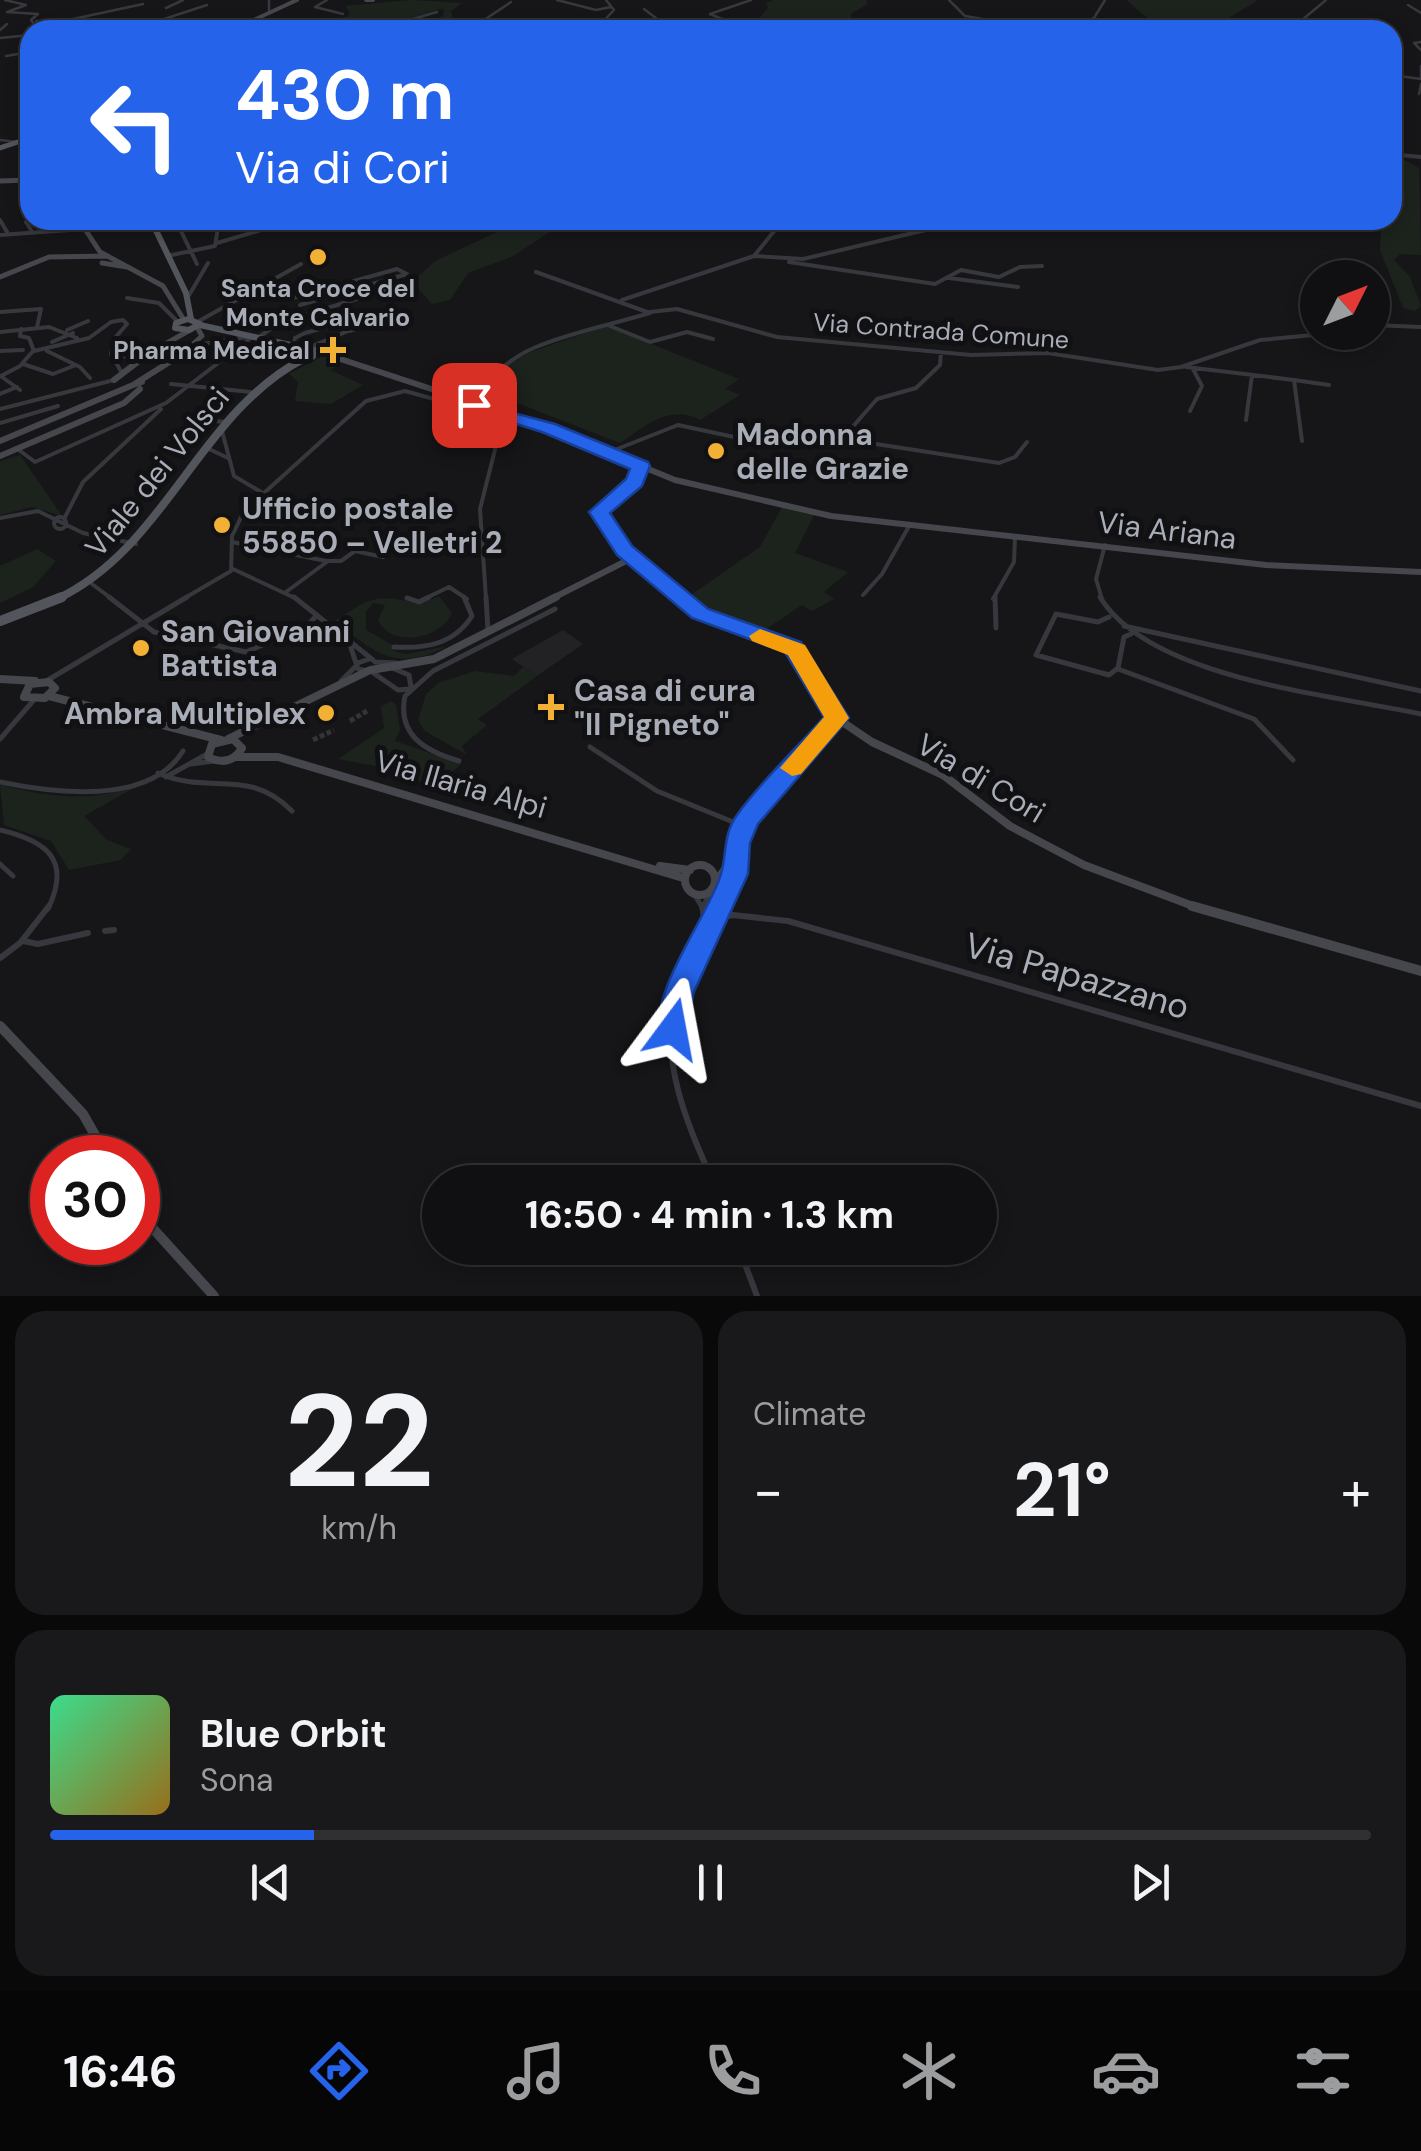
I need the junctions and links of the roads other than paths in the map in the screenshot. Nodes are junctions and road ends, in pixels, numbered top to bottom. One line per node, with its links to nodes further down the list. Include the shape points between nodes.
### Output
1 (183, 0): 17 (street)
2 (268, 0): 21 (street)
3 (297, 0): 21 (main road)
4 (328, 0): 25 (street, via 315,7)
5 (556, 0): 16 (street)
6 (606, 0): 16 (street)
7 (751, 0): 34 (street, via 710,14)
8 (949, 0): 35 (street, via 965,16)
9 (1105, 0): 36 (street)
10 (1326, 0): 37 (street)
11 (3, 1): 26 (street, via 26,5 7,12 38,13)
12 (511, 2): 31 (street)
13 (142, 4): 24 (street)
14 (1408, 4): 23 (street)
15 (208, 5): 28 (street)
16 (611, 7): 32 (street)
17 (166, 8)
18 (258, 9): 21 (street)
19 (644, 9): 33 (street)
20 (86, 11): 24 (street)
21 (268, 11): 29 (main road)
22 (437, 12): 30 (street)
23 (1421, 12)
24 (78, 14): 27 (street)
25 (343, 14)
26 (31, 20)
27 (65, 20)
28 (156, 20)
29 (251, 20)
30 (409, 20)
31 (484, 20)
32 (604, 20)
33 (658, 20)
34 (724, 20)
35 (986, 20)
36 (1090, 20)
37 (1302, 20)
38 (7, 24): 39 (street)
39 (0, 30)
40 (1421, 36): 41 (street)
41 (1420, 42): 42 (street, via 1414,43)
42 (1421, 50)
43 (20, 54): 44 (street)
44 (6, 56)
45 (1421, 66): 46 (street)
46 (1421, 80): 47 (street)
47 (1419, 94)
48 (0, 140): 50 (street)
49 (20, 141): 50 (main road)
50 (17, 142): 51 (main road)
51 (0, 148)
52 (0, 220): 62 (street)
53 (31, 230): 54 (street); 62 (street)
54 (66, 230)
55 (85, 230): 67 (main road)
56 (156, 230): 68 (main road)
57 (180, 230): 65 (street)
58 (218, 230): 64 (street)
59 (261, 230): 64 (street)
60 (775, 230): 69 (street)
61 (921, 230): 71 (street)
62 (7, 232): 63 (street)
63 (0, 235)
64 (217, 243): 65 (street)
65 (191, 252): 68 (street); 74 (street)
66 (77, 256): 67 (main road); 72 (main road); 79 (main road, via 48,257)
67 (108, 256): 70 (main road)
68 (167, 256): 83 (main road)
69 (754, 256): 71 (street); 89 (street)
70 (118, 260): 72 (main road); 77 (main road)
71 (786, 261): 80 (street, via 934,284)
72 (102, 262): 77 (main road)
73 (208, 263): 82 (street)
74 (196, 264)
75 (301, 264): 85 (street)
76 (1042, 266): 80 (street, via 999,277 961,270)
77 (134, 267): 95 (main road, via 163,286)
78 (536, 272): 89 (street)
79 (0, 277)
80 (950, 278): 84 (street)
81 (416, 281): 93 (street)
82 (198, 284): 83 (street); 87 (street)
83 (184, 287): 87 (main road)
84 (1018, 287)
85 (258, 288): 88 (street); 95 (street)
86 (128, 298): 95 (street, via 158,303)
87 (188, 298): 95 (main road)
88 (293, 298): 90 (street); 90 (street, via 398,269 408,274)
89 (624, 302): 92 (street)
90 (300, 305): 93 (street)
91 (0, 312): 99 (street, via 42,309)
92 (650, 312): 97 (street); 117 (street, Via Contrada Comune, via 677,309 774,336)
93 (310, 314): 106 (street)
94 (88, 321): 104 (street)
95 (189, 322): 106 (main road); 107 (main road); 107 (main road, via 166,332); 110 (main road, via 202,337)
96 (340, 323): 102 (street); 102 (street, via 374,314 390,319); 114 (street, via 298,336)
97 (607, 324): 108 (street, via 650,342 686,332); 141 (street, via 534,348 503,365 482,388)
98 (1390, 326): 100 (street)
99 (37, 327): 101 (street); 104 (street)
100 (1421, 327)
101 (21, 329): 103 (street); 111 (street)
102 (348, 331): 116 (street)
103 (0, 332)
104 (72, 334): 109 (street); 127 (street, via 94,336 113,322 126,322 111,350)
105 (1300, 336): 125 (street, Via Contrada Comune, via 1260,340)
106 (257, 337): 110 (street); 114 (main road); 136 (street)
107 (169, 338): 115 (main road)
108 (713, 338)
109 (56, 345): 111 (street); 119 (street)
110 (196, 345): 120 (main road)
111 (30, 350): 112 (street); 122 (street)
112 (0, 351)
113 (47, 351): 119 (street)
114 (294, 351): 116 (main road); 124 (main road, Viale dei Volsci)
115 (150, 352): 120 (street); 121 (main road)
116 (309, 352): 124 (main road, Viale dei Volsci); 141 (main road, Via Ariana)
117 (941, 352): 125 (street, Via Contrada Comune, via 1048,353 1155,370); 163 (street, via 941,364 920,385 877,399)
118 (118, 354): 121 (street)
119 (54, 355): 123 (street)
120 (182, 358): 135 (main road)
121 (138, 361): 127 (main road)
122 (23, 364): 123 (street, via 55,374); 129 (street)
123 (76, 365): 130 (street)
124 (288, 366): 138 (main road, Viale dei Volsci)
125 (1182, 366): 126 (street)
126 (1194, 369): 128 (street); 146 (street, via 1202,386)
127 (122, 373): 131 (main road)
128 (1252, 375): 132 (street); 155 (street)
129 (0, 376): 139 (street, via 19,388)
130 (90, 378)
131 (114, 380): 135 (main road); 140 (street)
132 (1294, 380): 134 (street); 165 (street)
133 (171, 384): 136 (street)
134 (1329, 384)
135 (138, 385): 150 (main road); 169 (main road, via 124,403)
136 (186, 387): 137 (street); 142 (street)
137 (224, 390): 138 (street); 154 (street)
138 (252, 392): 159 (main road, Viale dei Volsci)
139 (0, 394)
140 (50, 399): 143 (street); 144 (street)
141 (454, 399): 147 (main road, Via Ariana)
142 (166, 403): 149 (street); 151 (street)
143 (28, 404): 145 (street); 148 (street)
144 (58, 406): 148 (street); 150 (street)
145 (0, 410)
146 (1190, 411)
147 (500, 412): 170 (main road, Via Ariana); 176 (street, via 394,392 364,403); 194 (street, via 480,509)
148 (38, 413): 152 (street); 158 (street)
149 (148, 413): 151 (street); 153 (street)
150 (66, 414): 158 (main road)
151 (156, 414): 156 (street)
152 (18, 419): 157 (street); 160 (street)
153 (136, 419): 156 (street); 169 (street, via 35,462)
154 (200, 420): 159 (street); 162 (street)
155 (1246, 420)
156 (147, 421): 178 (street, via 81,484)
157 (0, 422)
158 (55, 422): 160 (main road)
159 (229, 422): 161 (main road, Viale dei Volsci)
160 (30, 430): 164 (main road)
161 (222, 432): 167 (main road, Viale dei Volsci); 168 (street)
162 (189, 433)
163 (842, 439): 166 (street, via 999,463 1016,457); 170 (street, via 728,436 675,425)
164 (0, 441)
165 (1302, 441)
166 (1026, 442)
167 (211, 447): 168 (street); 171 (street); 173 (main road, Viale dei Volsci)
168 (226, 448): 174 (street)
169 (19, 450): 172 (main road)
170 (608, 452): 175 (main road, Via Ariana)
171 (221, 454): 173 (street); 174 (street)
172 (0, 456)
173 (202, 458): 182 (main road, Viale dei Volsci)
174 (228, 458): 176 (street, via 234,477)
175 (641, 466): 179 (main road, Via Ariana, via 682,482); 185 (main road, Via di Cori, via 635,482 600,512)
176 (261, 492): 181 (street, via 238,520)
177 (0, 518): 178 (street, via 32,510)
178 (62, 521): 182 (street)
179 (908, 528): 180 (main road, Via Ariana); 191 (street)
180 (1015, 538): 183 (main road, Via Ariana); 204 (street, via 1014,565 992,600)
181 (232, 542): 186 (street); 187 (street)
182 (136, 544): 189 (main road, Viale dei Volsci)
183 (1104, 545): 188 (main road, Via Ariana, via 1271,565); 197 (street, via 1095,586)
184 (382, 558): 186 (street, via 358,551)
185 (632, 558): 195 (main road); 230 (main road, Via di Cori, via 700,614 793,647)
186 (328, 561): 190 (street)
187 (233, 570): 190 (street); 203 (street)
188 (1421, 572)
189 (92, 584): 200 (main road, Viale dei Volsci); 203 (street)
190 (286, 592): 196 (street)
191 (863, 594)
192 (406, 598): 201 (street, via 420,602 452,588 470,602)
193 (555, 609): 198 (street)
194 (487, 610): 199 (street); 206 (street)
195 (528, 610): 198 (street); 199 (main road)
196 (317, 615): 205 (street); 209 (street)
197 (1110, 617): 202 (street); 220 (street, via 1097,622 1056,614 1035,653 1100,675)
198 (538, 618): 214 (street)
199 (509, 620): 206 (main road)
200 (0, 621)
201 (468, 624): 206 (street); 207 (street)
202 (1116, 624): 208 (street); 225 (street)
203 (144, 626): 205 (street, via 248,652); 222 (street)
204 (996, 628)
205 (301, 629): 209 (street)
206 (486, 632): 210 (main road)
207 (460, 634): 210 (street); 211 (street, via 429,646)
208 (1134, 634): 220 (street, via 1124,638); 229 (street, via 1263,682)
209 (345, 637): 215 (street); 217 (street)
210 (466, 642): 212 (main road)
211 (394, 646)
212 (444, 654): 213 (main road); 214 (street)
213 (434, 659): 216 (main road); 219 (street)
214 (454, 662): 219 (street)
215 (357, 664): 217 (street); 217 (street); 223 (street)
216 (404, 664): 217 (street); 218 (main road)
217 (371, 666): 218 (main road); 223 (main road); 224 (street, via 397,690)
218 (389, 667): 224 (street, via 408,673)
219 (442, 667): 224 (street)
220 (1118, 669): 240 (street, via 1254,720)
221 (3, 680): 222 (main road); 227 (main road)
222 (46, 683): 226 (main road); 227 (main road, via 27,687); 228 (main road)
223 (338, 684): 234 (main road)
224 (410, 688): 241 (street, via 402,709 409,736)
225 (1421, 692)
226 (49, 696): 227 (main road); 228 (main road)
227 (28, 699): 233 (street)
228 (74, 700): 231 (main road)
229 (1421, 714)
230 (837, 718): 245 (main road); 261 (main road, Via di Cori, via 946,777 1002,822 1088,866 1204,912)
231 (196, 734): 232 (main road); 238 (main road)
232 (225, 739): 234 (main road, Via Ilaria Alpi); 238 (main road)
233 (0, 740)
234 (242, 741): 237 (main road, Via Ilaria Alpi); 239 (main road)
235 (590, 747): 245 (street, via 662,794)
236 (183, 751): 242 (street)
237 (260, 754): 239 (main road, Via Ilaria Alpi); 251 (main road, Via Ilaria Alpi)
238 (209, 755): 239 (main road, Via Ilaria Alpi); 242 (street)
239 (235, 757)
240 (1292, 760)
241 (460, 761)
242 (161, 776): 243 (street, via 85,796); 244 (street, via 182,784 252,782)
243 (0, 782)
244 (292, 811)
245 (744, 826): 247 (main road)
246 (0, 830): 259 (street, via 40,842 58,871 50,908)
247 (736, 854): 248 (main road); 256 (street, via 735,874)
248 (727, 862): 250 (main road); 253 (main road)
249 (0, 864): 252 (street)
250 (702, 868): 251 (main road); 253 (main road, via 711,870)
251 (686, 874): 254 (main road, via 685,886)
252 (12, 876)
253 (716, 884): 254 (main road); 255 (street)
254 (693, 892): 255 (street)
255 (703, 906): 258 (street)
256 (716, 918): 258 (street); 263 (street, Via Papazzano, via 790,921)
257 (88, 933): 259 (street)
258 (706, 938): 265 (street, via 678,995 673,1029 680,1104)
259 (24, 941): 260 (street)
260 (0, 958)
261 (1421, 971)
262 (0, 1026): 264 (main road)
263 (1421, 1106)
264 (95, 1135)
265 (706, 1165)
266 (160, 1236): 268 (main road)
267 (745, 1265): 269 (street)
268 (214, 1296)
269 (757, 1296)

